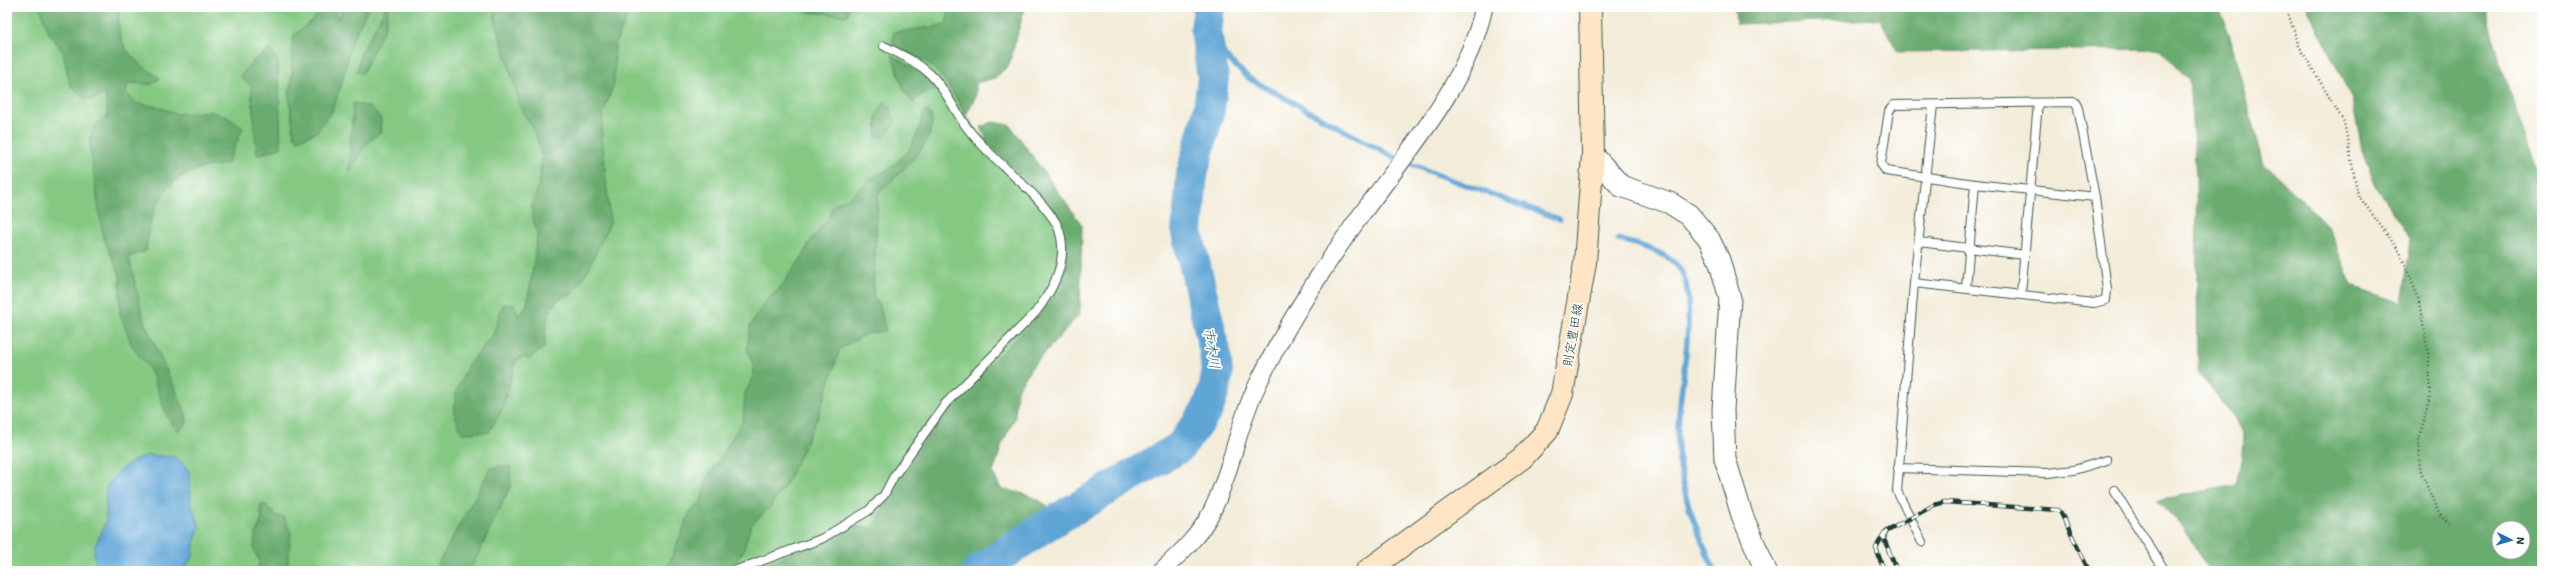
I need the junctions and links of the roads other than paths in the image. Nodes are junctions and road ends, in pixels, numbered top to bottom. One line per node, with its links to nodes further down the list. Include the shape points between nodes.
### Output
1 (1484, 7): 22 (street, via 1479,30 1458,77 1324,266 1294,315 1254,390 1212,511 1189,546)
2 (1590, 7): 6 (main road, 則定豊田線)
3 (884, 46): 21 (lane, via 930,74 943,88 968,130 1033,193 1058,226 1062,248 1061,267 1043,304 946,403 894,476 884,495 868,511 821,538)
4 (2038, 103): 5 (lane); 9 (lane); 10 (lane, via 2075,102)
5 (1933, 105): 7 (lane); 7 (lane, via 1894,105 1889,111 1881,164 1886,171)
6 (1593, 156): 23 (main road, 則定豊田線, via 1585,263 1562,394 1547,431 1522,458); 24 (street, via 1621,186 1670,203 1689,215 1709,239 1719,260 1730,298 1723,410 1725,459 1742,515)
7 (1924, 177): 8 (lane); 11 (lane)
8 (1975, 184): 9 (lane); 12 (lane)
9 (2030, 190): 10 (lane); 13 (lane)
10 (2095, 197): 16 (lane, via 2107,290 2106,300 2094,303)
11 (1919, 242): 12 (lane); 14 (lane)
12 (1969, 248): 13 (lane); 15 (lane)
13 (2025, 255): 16 (lane)
14 (1914, 283): 15 (lane); 18 (lane)
15 (1966, 288): 16 (lane)
16 (2021, 294)
17 (2107, 460): 18 (lane, via 2074,470 2048,473)
18 (1898, 468): 20 (lane, via 1897,491)
19 (2114, 490): 25 (lane)
20 (1922, 542)
21 (734, 571)
22 (1161, 571)
23 (1367, 571)
24 (1766, 571)
25 (2165, 571)

